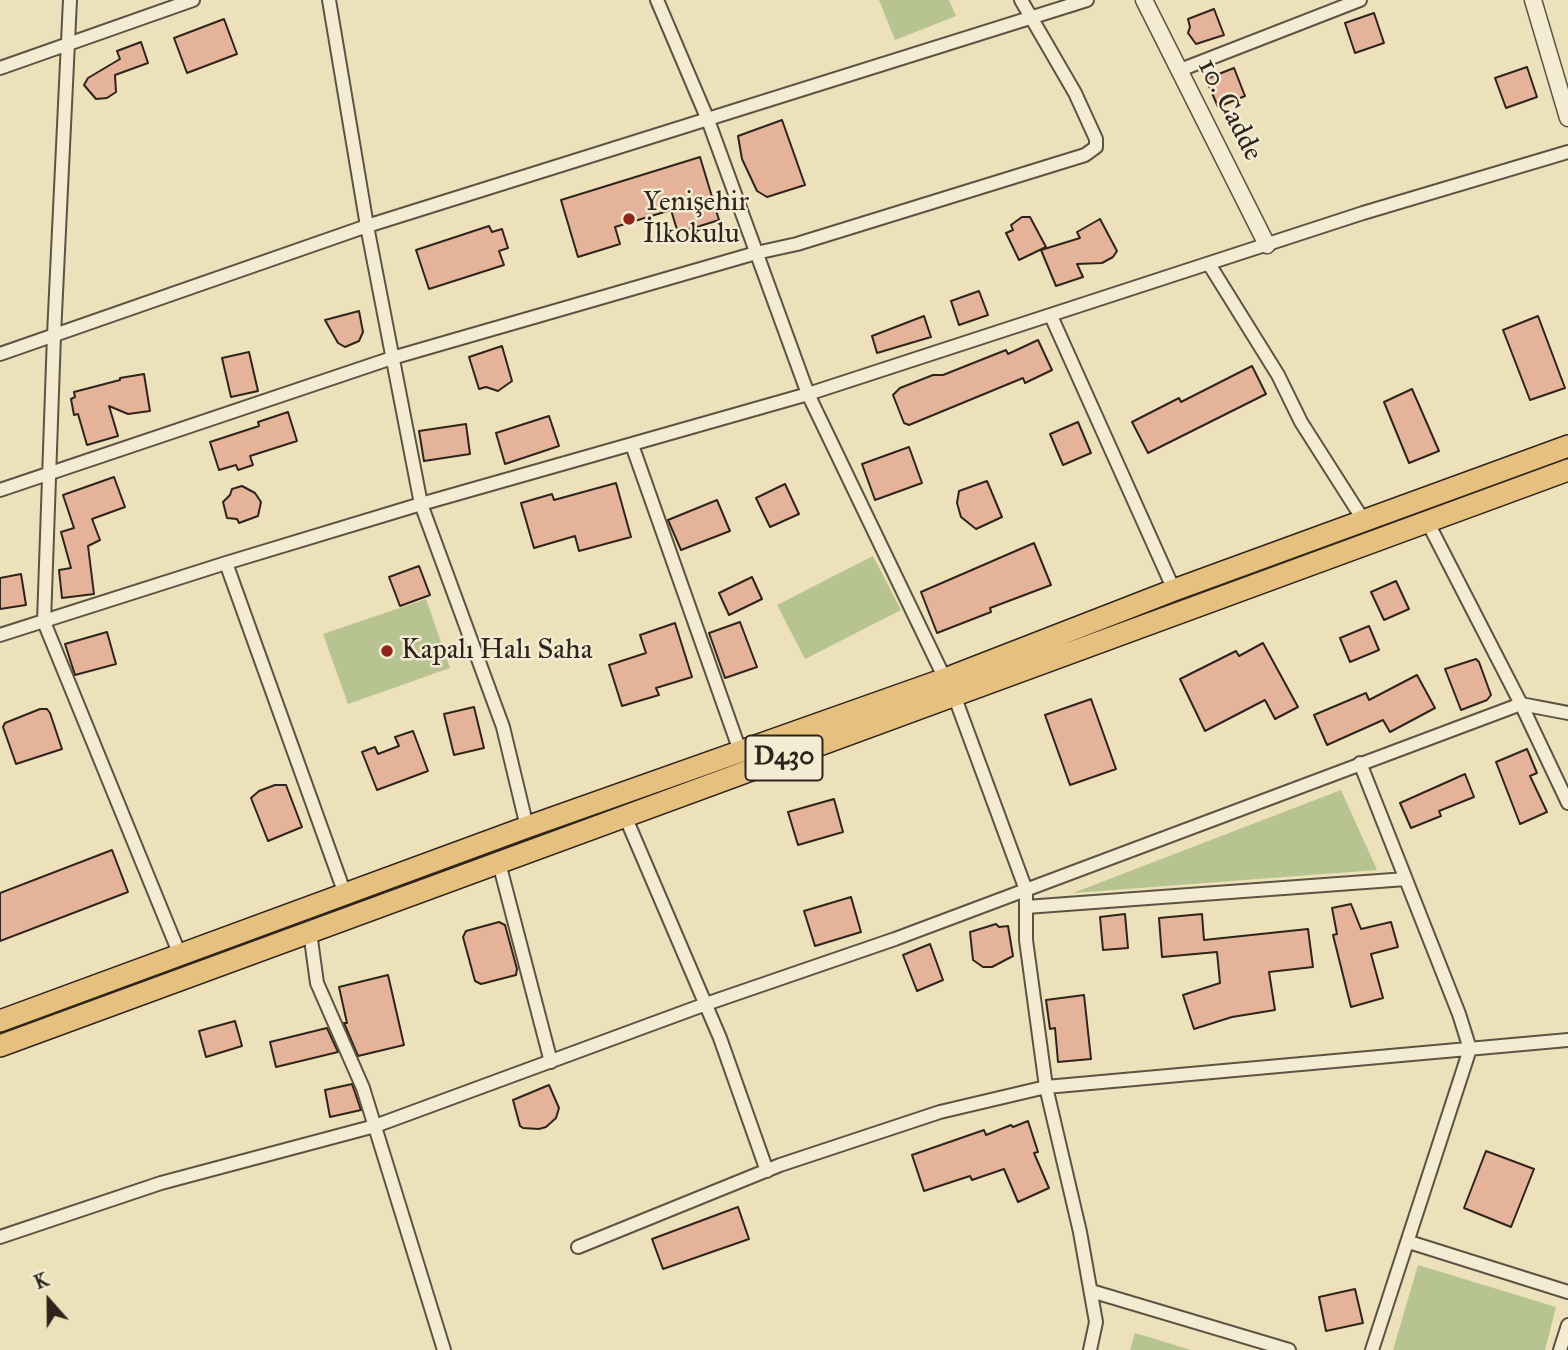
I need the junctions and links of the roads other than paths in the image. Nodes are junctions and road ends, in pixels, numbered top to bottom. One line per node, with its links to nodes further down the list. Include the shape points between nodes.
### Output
1 (69, 0): 11 (street)
2 (193, 0): 11 (street)
3 (329, 0): 17 (street)
4 (657, 0): 15 (street)
5 (1021, 0): 10 (street)
6 (1087, 0): 10 (street)
7 (1144, 0): 13 (street, 10. Cadde)
8 (1360, 0): 13 (street)
9 (1533, 0): 14 (street)
10 (1032, 18): 15 (street); 19 (street, via 1075,93 1096,147 1073,160)
11 (67, 45): 12 (street); 22 (street)
12 (0, 68)
13 (1180, 70): 18 (street, 10. Cadde)
14 (1568, 118)
15 (708, 120): 17 (street); 19 (street)
16 (1568, 152): 18 (street)
17 (367, 226): 22 (street); 24 (street)
18 (1267, 244): 20 (street)
19 (756, 253): 24 (street); 25 (street)
20 (1209, 264): 21 (street); 32 (street)
21 (1051, 316): 25 (street); 35 (street)
22 (54, 335): 23 (street); 29 (street)
23 (0, 354)
24 (392, 358): 29 (street); 31 (street)
25 (808, 394): 26 (street); 38 (street)
26 (632, 445): 31 (street); 41 (street)
27 (1568, 446): 32 (highway, D430)
28 (1568, 470): 33 (highway, D430)
29 (48, 474): 30 (street); 36 (street)
30 (0, 490)
31 (421, 504): 34 (street); 45 (street, via 502,727)
32 (1364, 520): 35 (highway, D430)
33 (1427, 521): 38 (highway, D430); 39 (street)
34 (226, 563): 36 (street); 49 (street)
35 (1174, 590): 38 (highway, D430)
36 (44, 622): 37 (street); 52 (street)
37 (0, 635)
38 (950, 687): 41 (highway, D430); 44 (highway, D430); 48 (street)
39 (1521, 704): 40 (street); 42 (street); 43 (street)
40 (1568, 713)
41 (740, 751): 45 (highway, D430)
42 (1360, 763): 47 (street); 48 (street)
43 (1568, 803)
44 (625, 816): 46 (highway, D430); 53 (street)
45 (527, 827): 49 (highway, D430)
46 (499, 863): 51 (highway, D430); 58 (street)
47 (1406, 879): 50 (street); 57 (street)
48 (1026, 890): 50 (street); 53 (street)
49 (345, 894): 52 (highway, D430)
50 (1026, 906): 59 (street, via 1026,940)
51 (310, 932): 56 (highway, D430); 60 (street, via 317,983)
52 (180, 955): 54 (highway, D430)
53 (706, 1004): 58 (street); 61 (street)
54 (0, 1021)
55 (1568, 1040): 57 (street)
56 (0, 1046)
57 (1470, 1049): 59 (street); 63 (street)
58 (551, 1062): 60 (street)
59 (1046, 1087): 61 (street, via 940,1112); 65 (street)
60 (375, 1126): 62 (street, via 161,1183); 68 (street)
61 (767, 1171): 64 (street)
62 (0, 1237)
63 (1409, 1242): 66 (street); 71 (street)
64 (578, 1248)
65 (1091, 1291): 69 (street, via 1096,1322); 70 (street)
66 (1568, 1292)
67 (1568, 1325): 72 (street)
68 (444, 1350)
69 (1090, 1350)
70 (1289, 1350)
71 (1372, 1350)
72 (1560, 1350)

